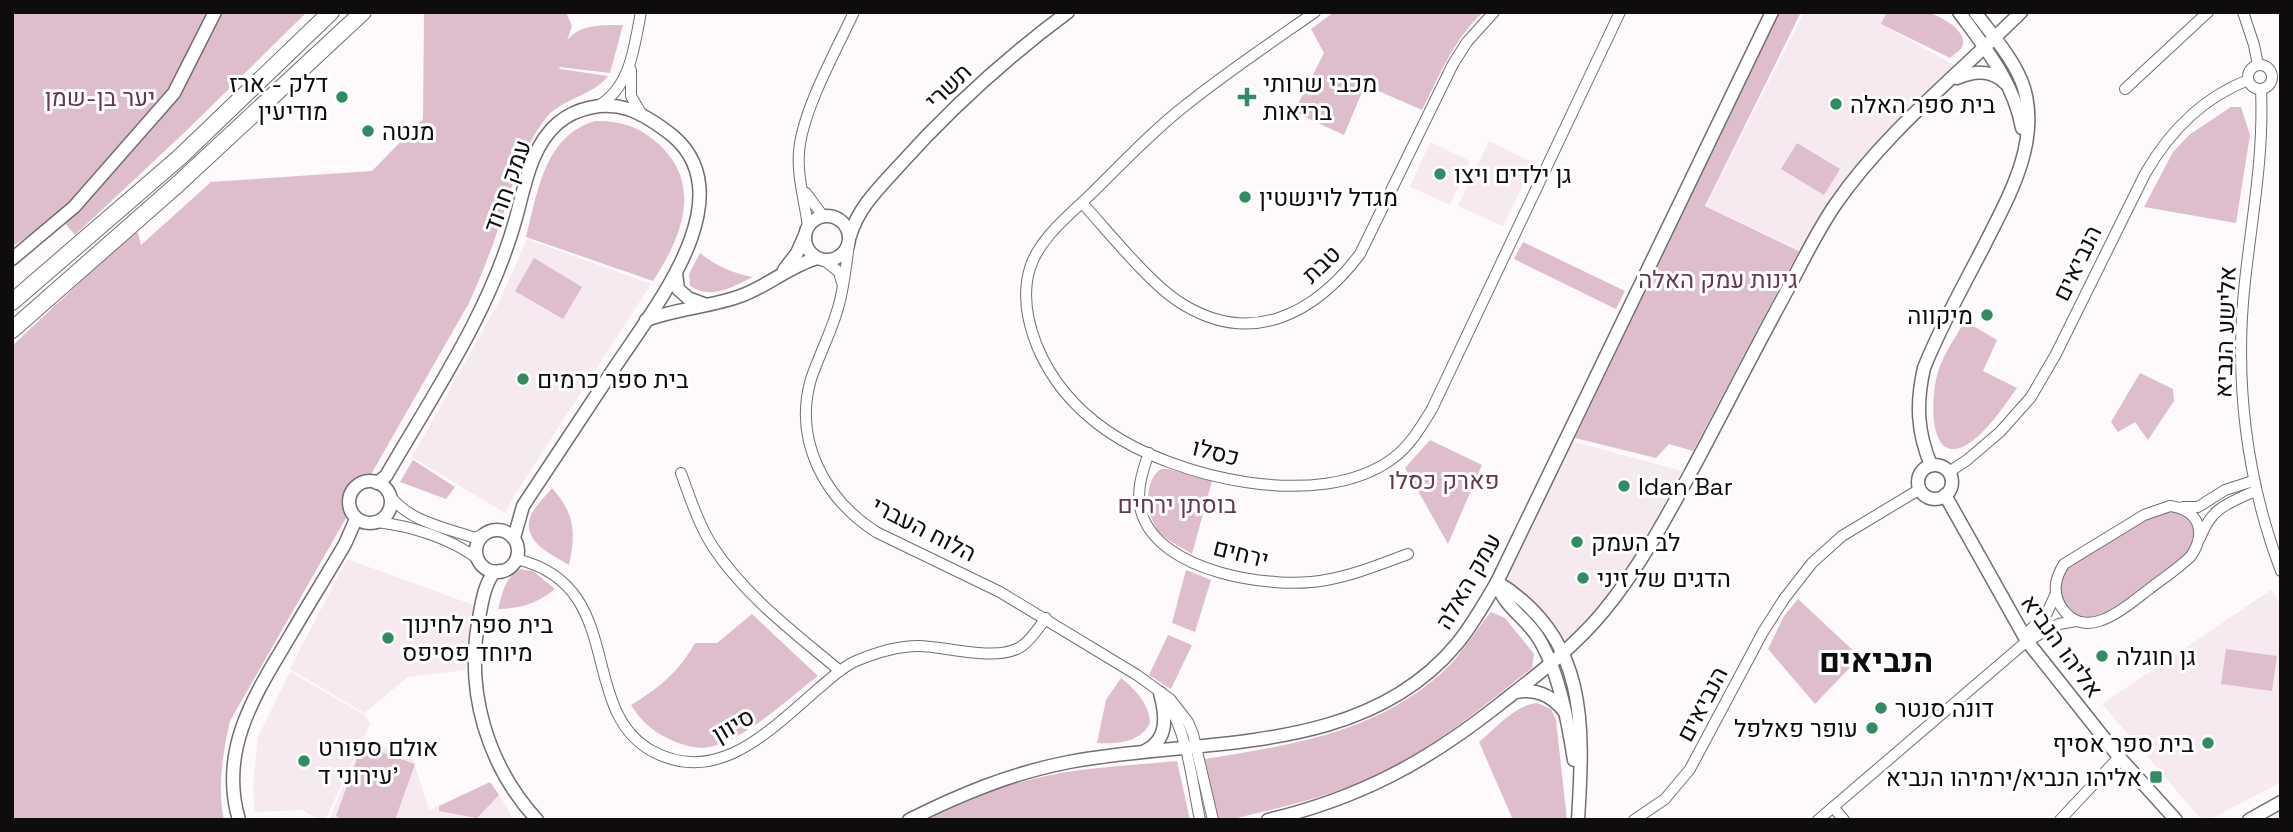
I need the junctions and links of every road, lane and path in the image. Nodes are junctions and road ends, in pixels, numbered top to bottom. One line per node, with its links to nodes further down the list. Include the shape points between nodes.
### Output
1 (215, 12): 37 (street, via 174,93 74,207)
2 (331, 12): 42 (highway, via 180,157)
3 (363, 12): 45 (highway)
4 (642, 12): 20 (street)
5 (854, 12): 31 (street, via 802,131)
6 (1068, 12): 32 (street, תשרי, via 991,74)
7 (1315, 12): 33 (street, כסלו, via 1185,105)
8 (1494, 12): 33 (street, טבת, via 1453,64 1360,254 1324,293 1282,319 1244,324 1186,307 1152,278)
9 (1620, 12): 46 (street, כסלו, via 1432,409 1409,444 1365,474 1308,486 1248,482)
10 (1772, 12): 66 (street, עמק האלה)
11 (1959, 12): 18 (street)
12 (1975, 12): 17 (street)
13 (2021, 12): 16 (street)
14 (2207, 12): 26 (street)
15 (2243, 12): 21 (street)
16 (2007, 27): 17 (street); 19 (street)
17 (1995, 38): 18 (street); 19 (street)
18 (1985, 48): 24 (street); 25 (street)
19 (2007, 56): 30 (street, via 2028,103)
20 (632, 59): 28 (street, via 617,91); 29 (street, via 631,96)
21 (2258, 65): 22 (street); 23 (street, via 2249,72)
22 (2276, 73): 27 (street)
23 (2248, 80): 27 (street); 48 (street, הנביאים, via 2197,109 2160,147 2032,397 2000,432)
24 (1948, 83): 25 (street, via 1969,74 1987,73); 71 (street, via 1889,141 1837,203 1646,551 1604,611)
25 (2009, 87): 30 (street, via 2019,111)
26 (2125, 89)
27 (2261, 89): 51 (street, אלישע הנביא, via 2259,172 2242,316 2244,413)
28 (597, 107): 29 (street, עמק חרוד, via 627,109); 50 (street, עמק חרוד, via 577,111 558,123 536,152 487,300 386,476)
29 (642, 116): 39 (street, עמק חרוד, via 679,142 695,170 699,188 696,224)
30 (2023, 157): 47 (street, via 2013,188 1924,368 1918,391 1918,425)
31 (801, 183): 34 (street, via 808,198); 35 (street)
32 (867, 201): 34 (street, תשרי); 36 (street, תשרי)
33 (1082, 203): 46 (street, כסלו, via 1052,231 1030,266 1026,305 1030,329 1043,362 1062,390 1106,430)
34 (827, 216): 35 (street, via 813,221); 36 (street, via 844,223)
35 (806, 230): 38 (street, via 808,249); 40 (street, via 797,253)
36 (849, 240): 38 (street, via 839,257); 41 (street, הלוח העברי)
37 (12, 259)
38 (820, 259): 40 (street); 41 (street, via 839,272)
39 (676, 273): 43 (street, via 678,289); 44 (street, עמק חרוד)
40 (779, 276): 43 (street, via 747,294)
41 (842, 291): 68 (street, הלוח העברי, via 807,397 808,439 825,483 858,520 876,532)
42 (12, 302)
43 (705, 304): 44 (street)
44 (646, 320): 59 (street, עמק חרוד, via 523,506)
45 (12, 330)
46 (1149, 453): 61 (street, ירחים, via 1139,485 1142,514 1167,546 1208,568 1252,581 1299,583 1359,572)
47 (1931, 465): 48 (street); 52 (street, via 1920,475)
48 (1949, 472): 54 (street, via 1952,481)
49 (681, 473): 73 (street, via 701,525 727,567 763,605)
50 (377, 482): 53 (street); 56 (street, via 362,483 351,492 349,505)
51 (2254, 486): 55 (street, via 2225,490 2198,507); 60 (street, via 2212,515); 65 (street, אלישע הנביא)
52 (1920, 489): 54 (street, via 1931,498); 90 (street, הנביאים, via 1842,536 1805,572 1763,632 1690,769 1665,799)
53 (389, 494): 57 (street, via 388,513); 58 (street, via 413,515 475,538)
54 (1945, 495): 70 (street, אליהו הנביא)
55 (2179, 507): 60 (street, via 2196,521); 67 (street, via 2144,515 2071,557 2058,573)
56 (356, 519): 57 (street); 83 (street, via 251,701 234,767)
57 (377, 522): 62 (street, via 409,528)
58 (483, 534): 59 (street, via 504,530); 62 (street, via 476,547)
59 (514, 538): 63 (street)
60 (2198, 542): 69 (street, via 2184,562 2117,613 2103,621)
61 (1408, 554)
62 (478, 559): 64 (street, via 487,569)
63 (516, 559): 64 (street); 73 (street, סיוון, via 539,564 555,576 585,611 623,725 635,739 668,758 707,762 743,750)
64 (501, 571): 84 (street, via 494,572 483,595 476,632 476,692 499,765)
65 (2281, 571)
66 (1497, 582): 71 (street, via 1529,606); 72 (street, via 1506,604 1540,640); 78 (street, עמק האלה, via 1449,653 1385,702 1312,729)
67 (2056, 593): 69 (street, via 2063,609); 70 (street, via 2047,613)
68 (1046, 618): 73 (street, סיוון, via 1022,646 1010,651 914,646 875,653); 74 (street, הלוח העברי)
69 (2082, 622): 70 (street, via 2066,621)
70 (2025, 639): 80 (street, אליהו הנביא); 82 (street)
71 (1564, 653): 72 (street); 89 (street, via 1579,718)
72 (1550, 665): 75 (street); 77 (street)
73 (840, 671)
74 (1150, 684): 76 (street, הלוח העברי); 78 (street, הלוח העברי, via 1180,709 1188,722)
75 (1516, 692): 77 (street, via 1542,693); 88 (street, via 1391,778 1317,807)
76 (1160, 693): 78 (street, הלוח העברי); 79 (street, via 1161,737 1152,748)
77 (1566, 713): 89 (street, via 1575,766)
78 (1190, 748): 79 (street, עמק האלה); 86 (street, הלוח העברי); 87 (street, הלוח העברי)
79 (1139, 753): 85 (street, עמק האלה, via 1026,772 982,786)
80 (2119, 757): 93 (street); 94 (street, אליהו הנביא)
81 (2281, 802): 95 (street)
82 (1833, 807): 91 (street); 92 (street)
83 (239, 820)
84 (537, 820)
85 (909, 820)
86 (1200, 820)
87 (1213, 820)
88 (1268, 820)
89 (1577, 820)
90 (1634, 820)
91 (1818, 820)
92 (1844, 820)
93 (2060, 820)
94 (2174, 820)
95 (2249, 820)

